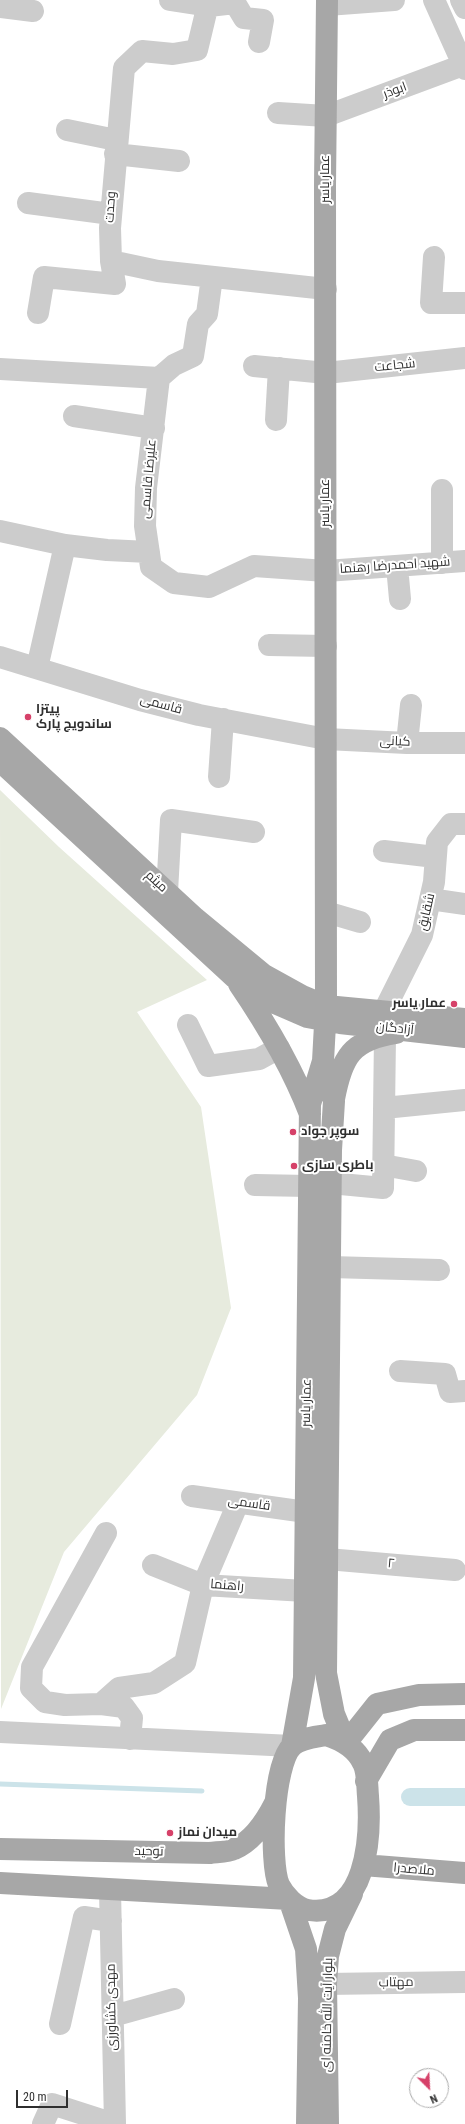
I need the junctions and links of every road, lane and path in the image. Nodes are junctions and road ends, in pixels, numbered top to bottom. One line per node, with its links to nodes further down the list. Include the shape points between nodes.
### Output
1 (170, 0): 4 (street)
2 (394, 0): 5 (street)
3 (434, 0): 9 (street)
4 (209, 3): 8 (street, via 235,3 244,18 263,20); 13 (street, وحدت, via 197,50 173,54 142,51 124,68)
5 (327, 3): 11 (main road, عمار یاسر)
6 (0, 7): 7 (street)
7 (33, 11)
8 (260, 42)
9 (464, 67): 11 (street, ابوذر)
10 (278, 113): 11 (street)
11 (326, 116): 20 (main road, عمار یاسر)
12 (67, 130): 13 (street)
13 (116, 147): 14 (street); 16 (street, وحدت)
14 (179, 161)
15 (28, 202): 16 (street)
16 (111, 214): 18 (street, وحدت)
17 (434, 257): 21 (street, via 431,303)
18 (111, 261): 19 (street, via 158,271); 22 (street, وحدت, via 115,284 44,276)
19 (212, 277): 20 (street); 28 (street, via 207,314 198,324 193,356 174,365)
20 (326, 289): 27 (main road, عمار یاسر)
21 (465, 303)
22 (38, 313)
23 (465, 358): 27 (street, شجاعت)
24 (254, 366): 25 (street, شجاعت)
25 (279, 368): 27 (street, شجاعت); 30 (street)
26 (0, 369): 28 (street)
27 (326, 373): 39 (main road, عمار یاسر)
28 (159, 378): 31 (street, علیرضا قاسمی)
29 (74, 416): 31 (street)
30 (276, 420)
31 (154, 428): 35 (street, علیرضا قاسمی, via 146,488 145,526)
32 (442, 490): 37 (street)
33 (0, 531): 34 (street)
34 (65, 544): 35 (street); 44 (street)
35 (149, 552): 39 (street, علیرضا قاسمی, via 151,567 174,583 209,587 254,566)
36 (465, 561): 37 (street, شهید احمدرضا رهنما)
37 (442, 563): 38 (street, شهید احمدرضا رهنما)
38 (397, 566): 39 (street, شهید احمدرضا رهنما); 40 (street)
39 (326, 571): 42 (main road, عمار یاسر)
40 (400, 598)
41 (269, 645): 42 (street)
42 (326, 646): 48 (main road, عمار یاسر)
43 (0, 656): 44 (street, قاسمی)
44 (37, 668): 46 (street, قاسمی, via 140,700)
45 (411, 705): 50 (street)
46 (223, 719): 48 (street, قاسمی); 52 (street)
47 (0, 738): 57 (main road, میثم)
48 (326, 739): 50 (street, کیانی); 60 (main road, عمار یاسر)
49 (465, 743): 50 (street, کیانی)
50 (407, 744)
51 (0, 761): 62 (main road, میثم)
52 (219, 777)
53 (465, 824): 56 (street, شقایق, via 451,824 437,842)
54 (254, 832): 57 (street, via 171,820)
55 (384, 851): 56 (street)
56 (435, 857): 58 (street, شقایق)
57 (167, 892): 64 (main road, میثم, via 264,975 302,996)
58 (430, 899): 59 (street); 63 (street, شقایق, via 422,935)
59 (465, 904)
60 (326, 912): 61 (street); 64 (main road, عمار یاسر)
61 (360, 922)
62 (234, 977): 64 (main road, میثم, via 307,1017); 70 (main road, via 267,1024)
63 (384, 1011): 64 (main road, آزادگان); 65 (main road, آزادگان)
64 (326, 1014): 67 (main road, آزادگان); 71 (main road, عمار یاسر)
65 (465, 1019)
66 (188, 1025): 70 (street, via 208,1066 259,1059)
67 (415, 1031): 68 (main road); 69 (main road, آزادگان)
68 (385, 1036): 73 (main road, via 370,1040 354,1049 343,1063); 74 (street)
69 (465, 1037)
70 (279, 1048): 75 (main road)
71 (323, 1061): 73 (main road, عمار یاسر); 75 (main road, عمار یاسر, via 310,1104)
72 (465, 1100): 74 (street)
73 (334, 1101): 79 (main road, عمار یاسر)
74 (384, 1108): 76 (street)
75 (310, 1114): 79 (main road, عمار یاسر)
76 (383, 1164): 77 (street); 79 (street, via 383,1188)
77 (416, 1171)
78 (255, 1185): 79 (street)
79 (320, 1185): 80 (main road, عمار یاسر); 86 (main road, عمار یاسر)
80 (330, 1267): 81 (street); 88 (main road, عمار یاسر)
81 (439, 1270)
82 (400, 1370): 83 (street, via 445,1374 450,1392)
83 (465, 1391)
84 (192, 1496): 85 (street, قاسمی)
85 (238, 1502): 86 (street, قاسمی); 91 (street)
86 (306, 1512): 92 (main road, عمار یاسر)
87 (106, 1533): 94 (street, via 32,1667 31,1688 45,1702 65,1705)
88 (327, 1559): 90 (street, ۲); 98 (main road, عمار یاسر, via 326,1674 334,1714)
89 (153, 1565): 91 (street, راهنما)
90 (455, 1570)
91 (203, 1585): 92 (street, راهنما); 94 (street, via 185,1663 154,1683 119,1688)
92 (305, 1592): 99 (main road, عمار یاسر, via 304,1678)
93 (465, 1694): 98 (main road, via 419,1695 377,1704)
94 (101, 1704): 97 (street, via 124,1707 132,1718)
95 (465, 1730): 100 (main road, via 414,1730 390,1740)
96 (0, 1732): 97 (street)
97 (130, 1739): 99 (street)
98 (346, 1743): 99 (main road, via 326,1735 308,1738); 100 (main road, via 353,1748 364,1764)
99 (292, 1746): 101 (main road, via 279,1777)
100 (366, 1781): 103 (main road, via 369,1823)
101 (276, 1802): 102 (main road, توحید, via 265,1822 250,1838 234,1849 210,1853); 108 (main road, via 274,1866 279,1885)
102 (0, 1849)
103 (363, 1865): 104 (main road, ملاصدرا); 106 (main road)
104 (465, 1873)
105 (0, 1883): 107 (main road)
106 (355, 1886): 108 (main road, via 349,1897 334,1906 319,1910 306,1910); 111 (main road, بلوار آیت الله خامنه ای, via 335,1929 328,1956)
107 (110, 1890): 108 (main road); 109 (street, مهدی کشاورزی)
108 (289, 1899): 117 (main road, بلوار آیت الله خامنه ای, via 306,1949 309,1998)
109 (111, 1921): 113 (street, مهدی کشاورزی); 114 (street, via 84,1917)
110 (465, 1982): 111 (street, مهتاب)
111 (326, 1984): 118 (main road, بلوار آیت الله خامنه ای)
112 (174, 2000): 113 (street)
113 (112, 2016): 116 (street, مهدی کشاورزی)
114 (60, 2024)
115 (43, 2124): 116 (street, مهدی کشاورزی, via 52,2104)
116 (114, 2124)
117 (307, 2124)
118 (328, 2124)

